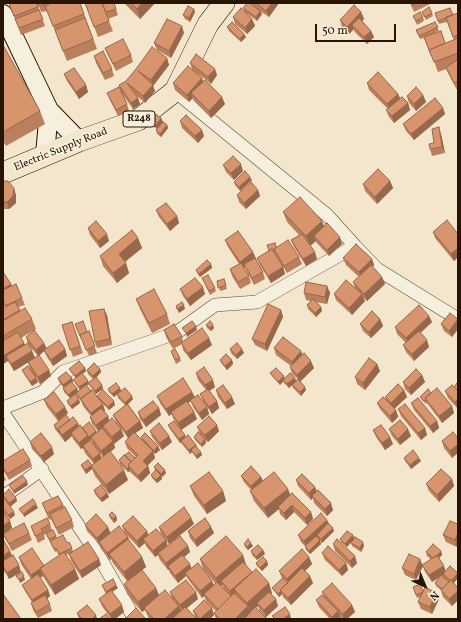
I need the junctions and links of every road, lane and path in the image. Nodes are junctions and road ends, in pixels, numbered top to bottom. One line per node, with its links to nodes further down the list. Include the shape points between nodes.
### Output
1 (224, 3): 3 (main road, Electric Supply Road / R248, via 208,24)
2 (3, 14): 4 (main road)
3 (175, 91): 5 (main road, Electric Supply Road / R248, via 138,120); 8 (street, via 327,215)
4 (49, 110): 5 (main road); 6 (main road)
5 (79, 141): 6 (main road, Electric Supply Road / R248)
6 (45, 156): 7 (main road, Electric Supply Road / R248)
7 (3, 173)
8 (355, 246): 9 (street, via 377,269); 10 (street, via 257,302 216,305 176,333 63,372 43,392)
9 (458, 319)
10 (3, 408)
11 (3, 413): 12 (street)
12 (42, 469): 13 (street); 14 (street, via 100,558 133,616)
13 (3, 497)
14 (132, 619)

